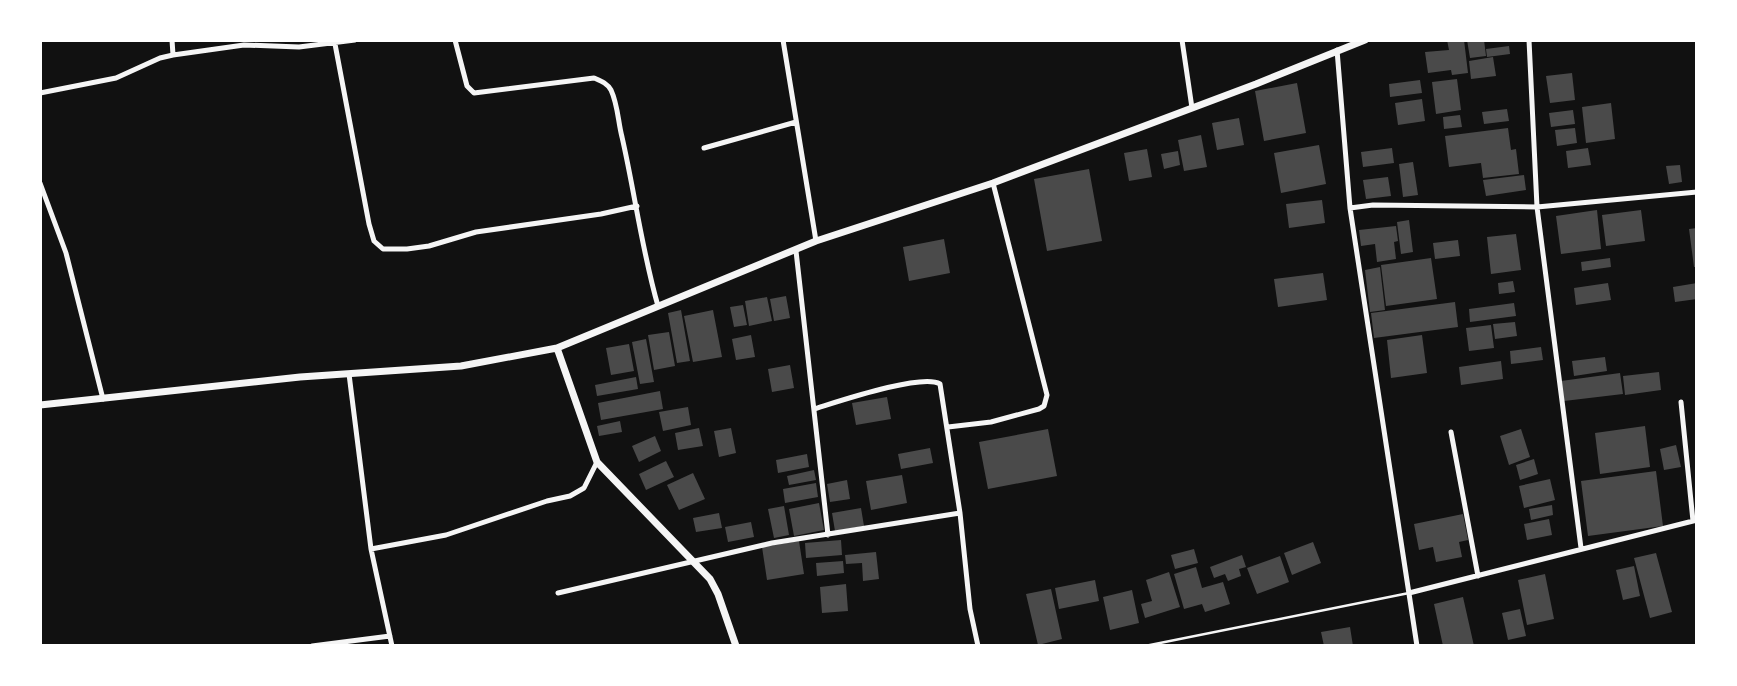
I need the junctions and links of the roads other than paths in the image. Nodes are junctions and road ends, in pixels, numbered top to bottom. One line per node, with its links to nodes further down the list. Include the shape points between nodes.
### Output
1 (172, 40): 10 (street)
2 (355, 40): 8 (street)
3 (455, 40): 18 (street, via 467,86 474,93 594,78 604,82 614,100)
4 (783, 40): 13 (street)
5 (1182, 40): 12 (street)
6 (1365, 40): 9 (street)
7 (1529, 40): 19 (street)
8 (335, 44): 10 (street, via 244,45); 18 (street, via 369,224 374,242 383,249 418,247 476,232)
9 (1337, 50): 12 (street); 20 (street)
10 (173, 55): 11 (street, via 116,78)
11 (40, 93)
12 (1192, 108): 16 (street)
13 (796, 122): 14 (street); 21 (street)
14 (704, 148)
15 (40, 183): 26 (street, via 66,253)
16 (993, 183): 21 (street); 30 (street, via 1046,395 1044,406 992,422)
17 (1697, 192): 19 (street)
18 (637, 206): 23 (street, via 644,258)
19 (1537, 207): 20 (street); 36 (street)
20 (1350, 208): 41 (street)
21 (816, 241): 22 (street)
22 (796, 251): 23 (street); 29 (street)
23 (658, 306): 24 (street)
24 (557, 348): 25 (street, via 461,366); 32 (street)
25 (349, 374): 26 (street); 37 (street)
26 (103, 399): 28 (street)
27 (1681, 401): 34 (street)
28 (40, 405)
29 (814, 409): 30 (street, via 933,380 940,384); 35 (street)
30 (948, 427): 33 (street)
31 (1451, 432): 39 (street)
32 (597, 461): 37 (street, via 584,488 570,496 446,534); 38 (street)
33 (960, 513): 35 (street); 46 (street)
34 (1695, 521): 36 (street)
35 (828, 535): 38 (street)
36 (1581, 548): 39 (street)
37 (371, 549): 42 (street)
38 (693, 560): 40 (street); 45 (street, via 718,594)
39 (1478, 576): 41 (street)
40 (558, 593)
41 (1409, 593): 47 (lane); 48 (street)
42 (390, 636): 43 (street); 44 (street)
43 (312, 646)
44 (392, 646)
45 (736, 646)
46 (978, 646)
47 (1145, 646)
48 (1417, 646)

